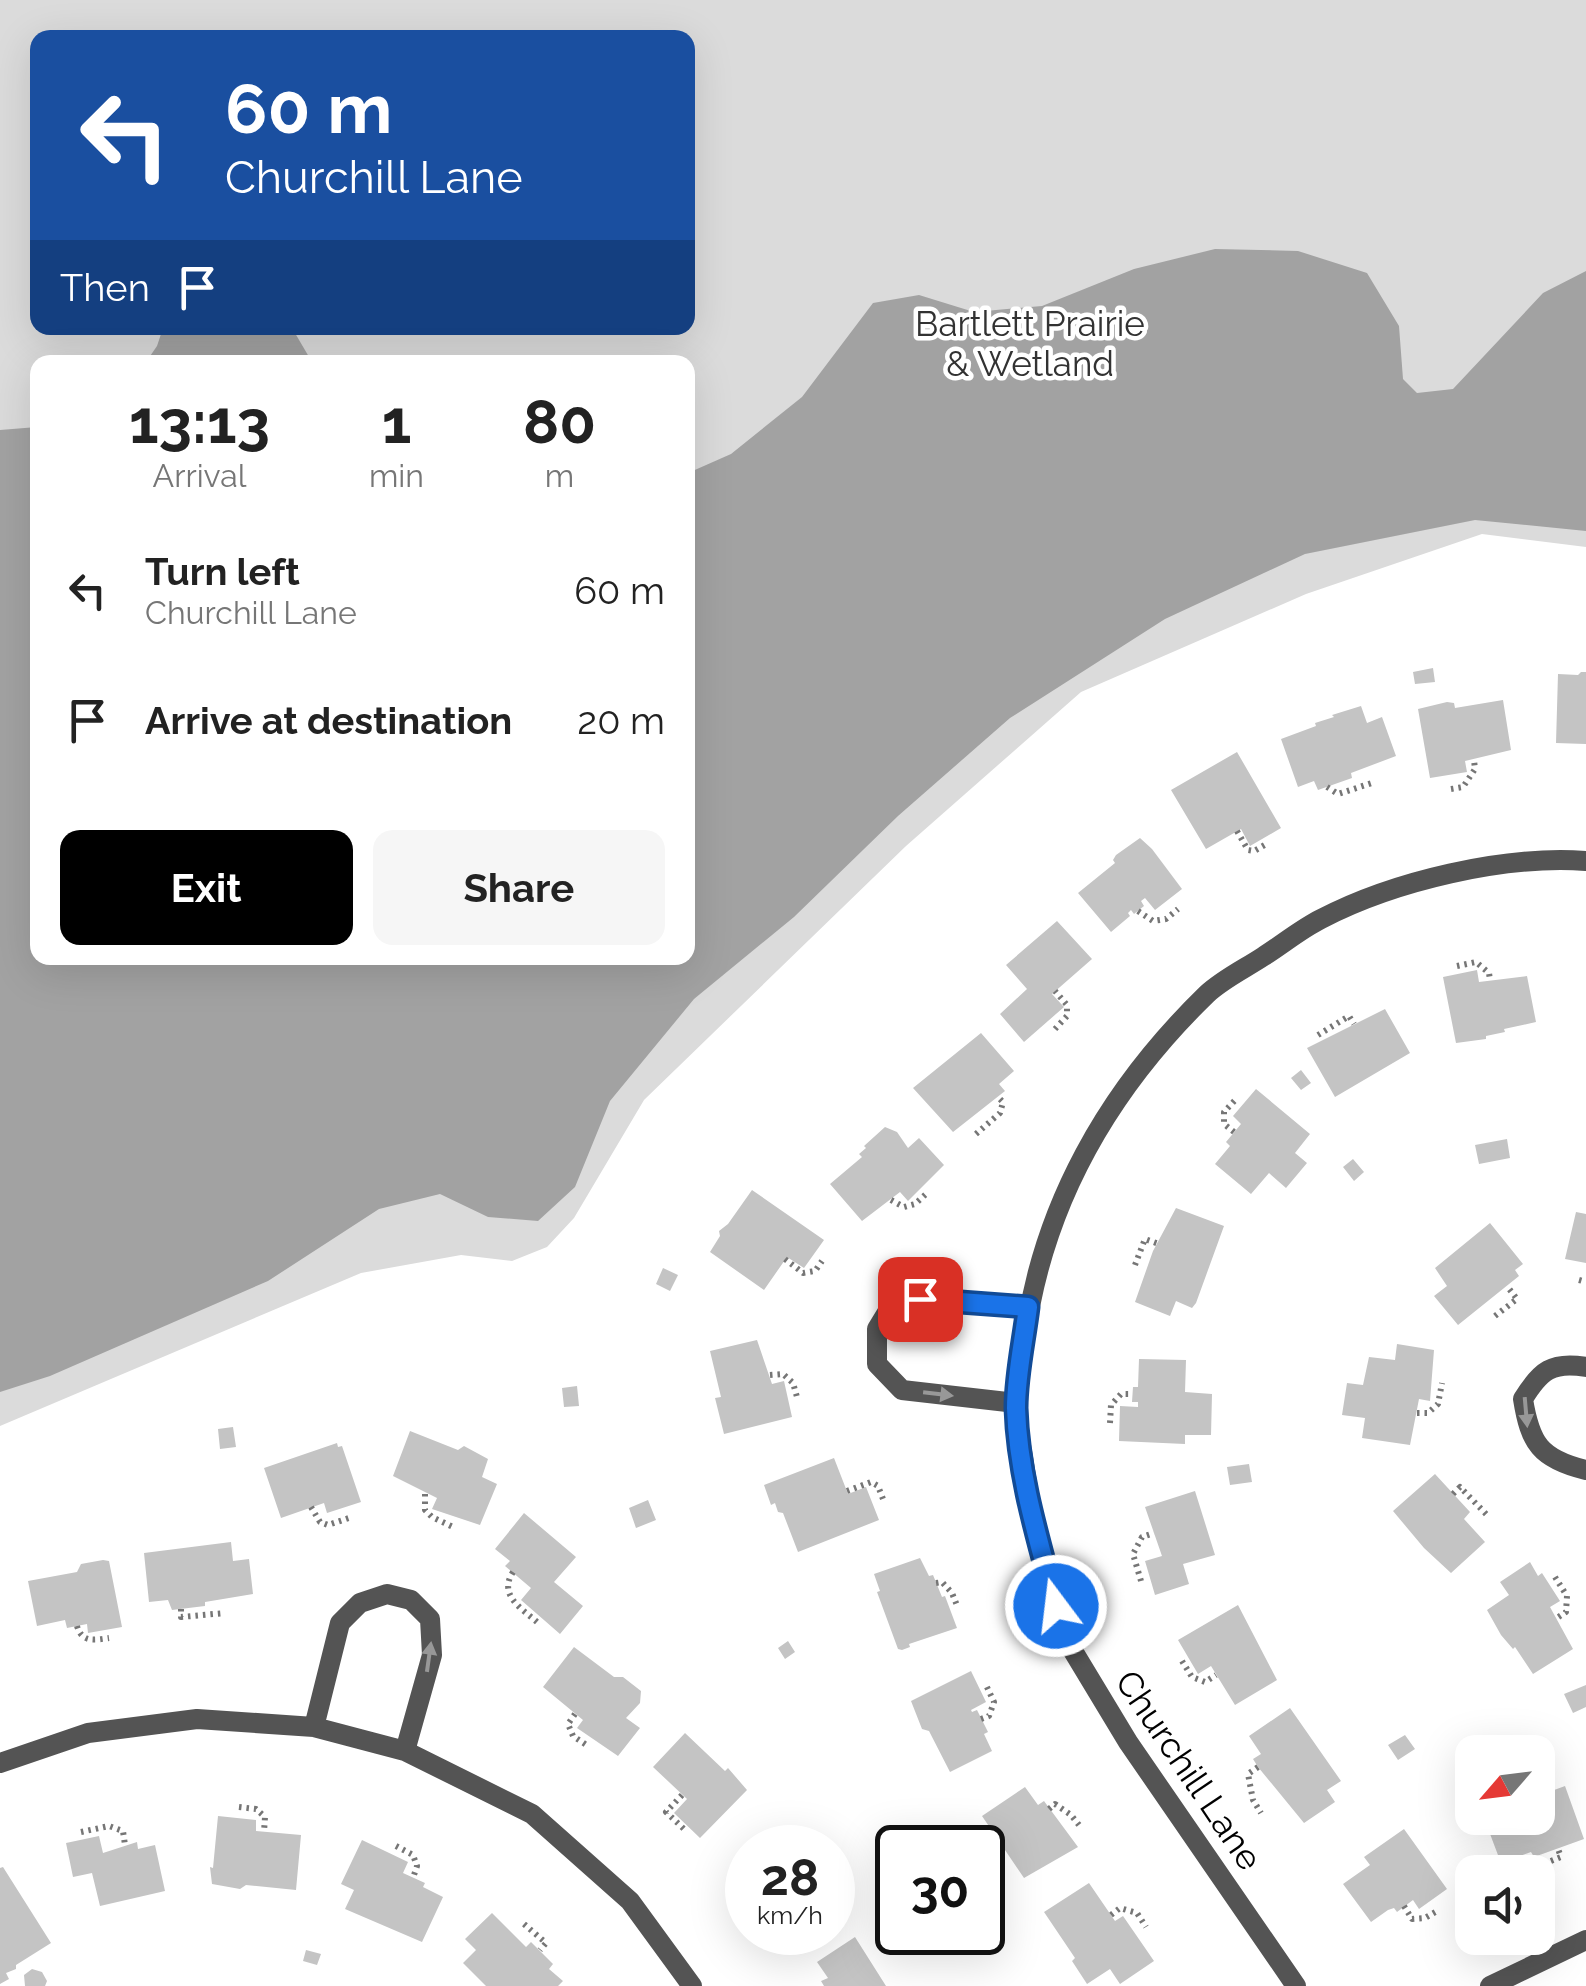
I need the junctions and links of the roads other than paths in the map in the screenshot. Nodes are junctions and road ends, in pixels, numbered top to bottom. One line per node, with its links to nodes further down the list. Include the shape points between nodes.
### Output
1 (1586, 861): 2 (street, Churchill Lane, via 1548,858 1425,878 1322,918 1209,992 1116,1099 1064,1191)
2 (1028, 1307): 4 (street, Churchill Lane); 4 (street, one-way to 4, via 920,1299 891,1306 877,1330 877,1364 902,1390)
3 (1586, 1367): 5 (street, one-way to 5, via 1566,1364 1538,1375 1522,1398 1536,1442 1565,1466)
4 (1016, 1403): 11 (street, Churchill Lane, via 1033,1520 1064,1636 1128,1742)
5 (1586, 1470)
6 (314, 1727): 7 (street); 7 (street, one-way to 6, via 432,1654 430,1619 412,1600 386,1594 360,1604 340,1623); 8 (street, via 162,1722 88,1733)
7 (404, 1751): 10 (street, via 532,1814 630,1901)
8 (0, 1763)
9 (1586, 1940): 12 (street)
10 (692, 1986)
11 (1296, 1986)
12 (1490, 1986)

